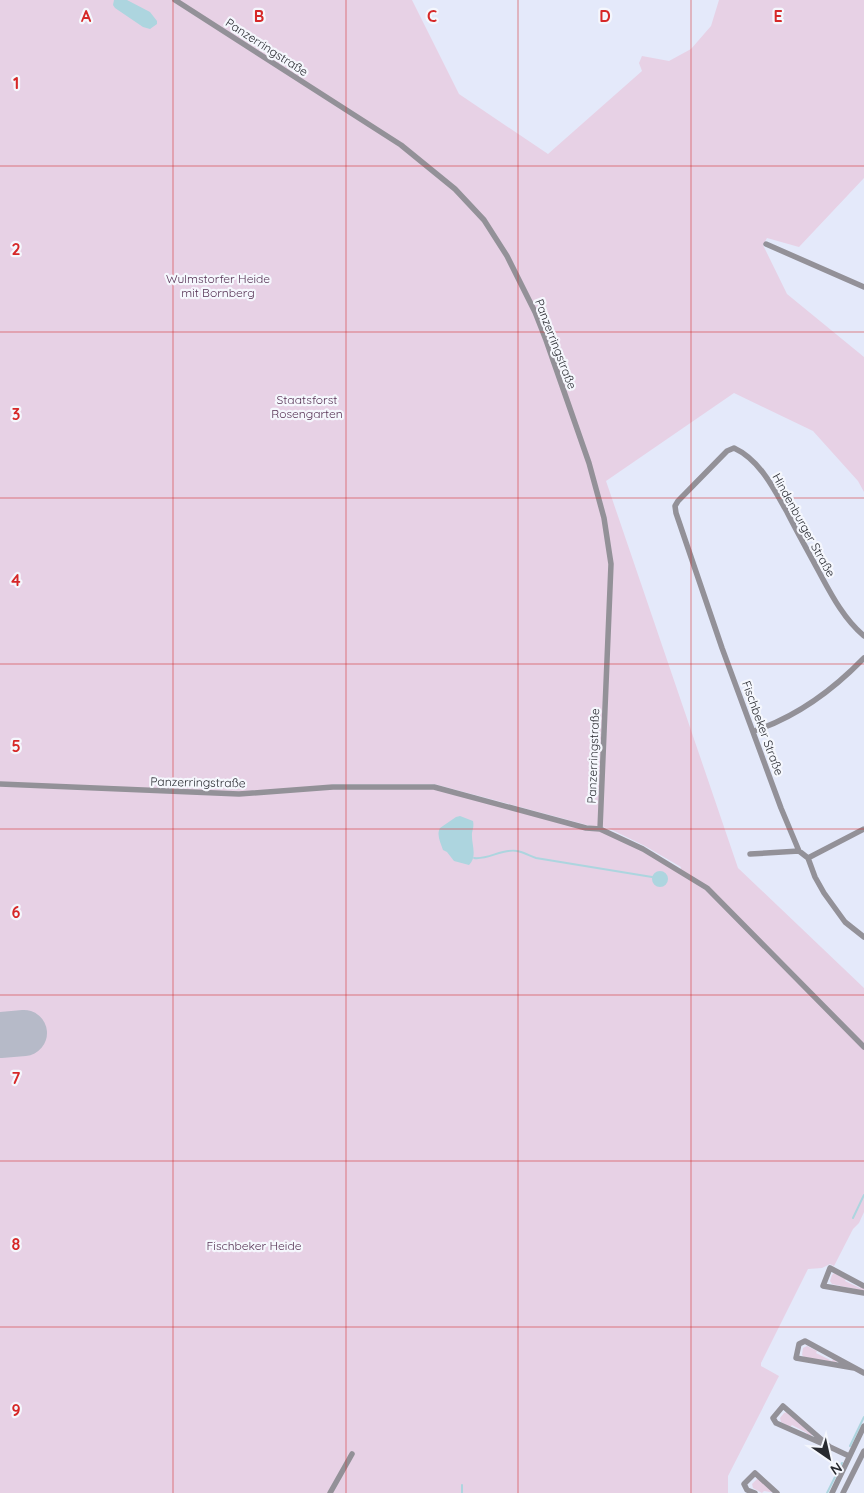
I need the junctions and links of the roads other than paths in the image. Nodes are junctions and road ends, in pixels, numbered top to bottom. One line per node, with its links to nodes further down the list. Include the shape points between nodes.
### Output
1 (175, 0): 10 (street, Panzerringstraße, via 396,140 455,189 484,220 507,256 546,340 589,463 604,518 611,564)
2 (766, 244): 4 (street)
3 (864, 277): 4 (street)
4 (861, 285)
5 (675, 506): 6 (street, Hindenburger Straße, via 727,450 734,448 743,452 760,468 834,600 852,626); 8 (street, Fischbeker Straße, via 722,648)
6 (864, 636)
7 (864, 658): 8 (street, via 816,700 790,716)
8 (754, 731): 12 (street, Fischbeker Straße)
9 (0, 784): 10 (street, Panzerringstraße, via 239,794 333,787 434,787)
10 (600, 829): 16 (street, Panzerringstraße, via 643,849 707,888)
11 (864, 829): 14 (street)
12 (799, 851): 13 (street); 14 (street, Fischbeker Straße)
13 (750, 854)
14 (808, 858): 15 (street, via 824,893 845,922)
15 (864, 937)
16 (864, 1047)
17 (864, 1286): 18 (street, via 830,1268 823,1286)
18 (864, 1293)
19 (854, 1368): 19 (street, via 805,1341 799,1344 796,1358); 20 (street)
20 (864, 1373)
21 (864, 1426): 25 (street)
22 (830, 1447): 22 (street, via 783,1406 773,1418 776,1423); 25 (street)
23 (864, 1450): 30 (street)
24 (352, 1454): 26 (street)
25 (849, 1456): 29 (street)
26 (330, 1493)
27 (755, 1493): 28 (street, via 747,1490 744,1484 755,1473)
28 (777, 1493)
29 (832, 1493)
30 (844, 1493)

